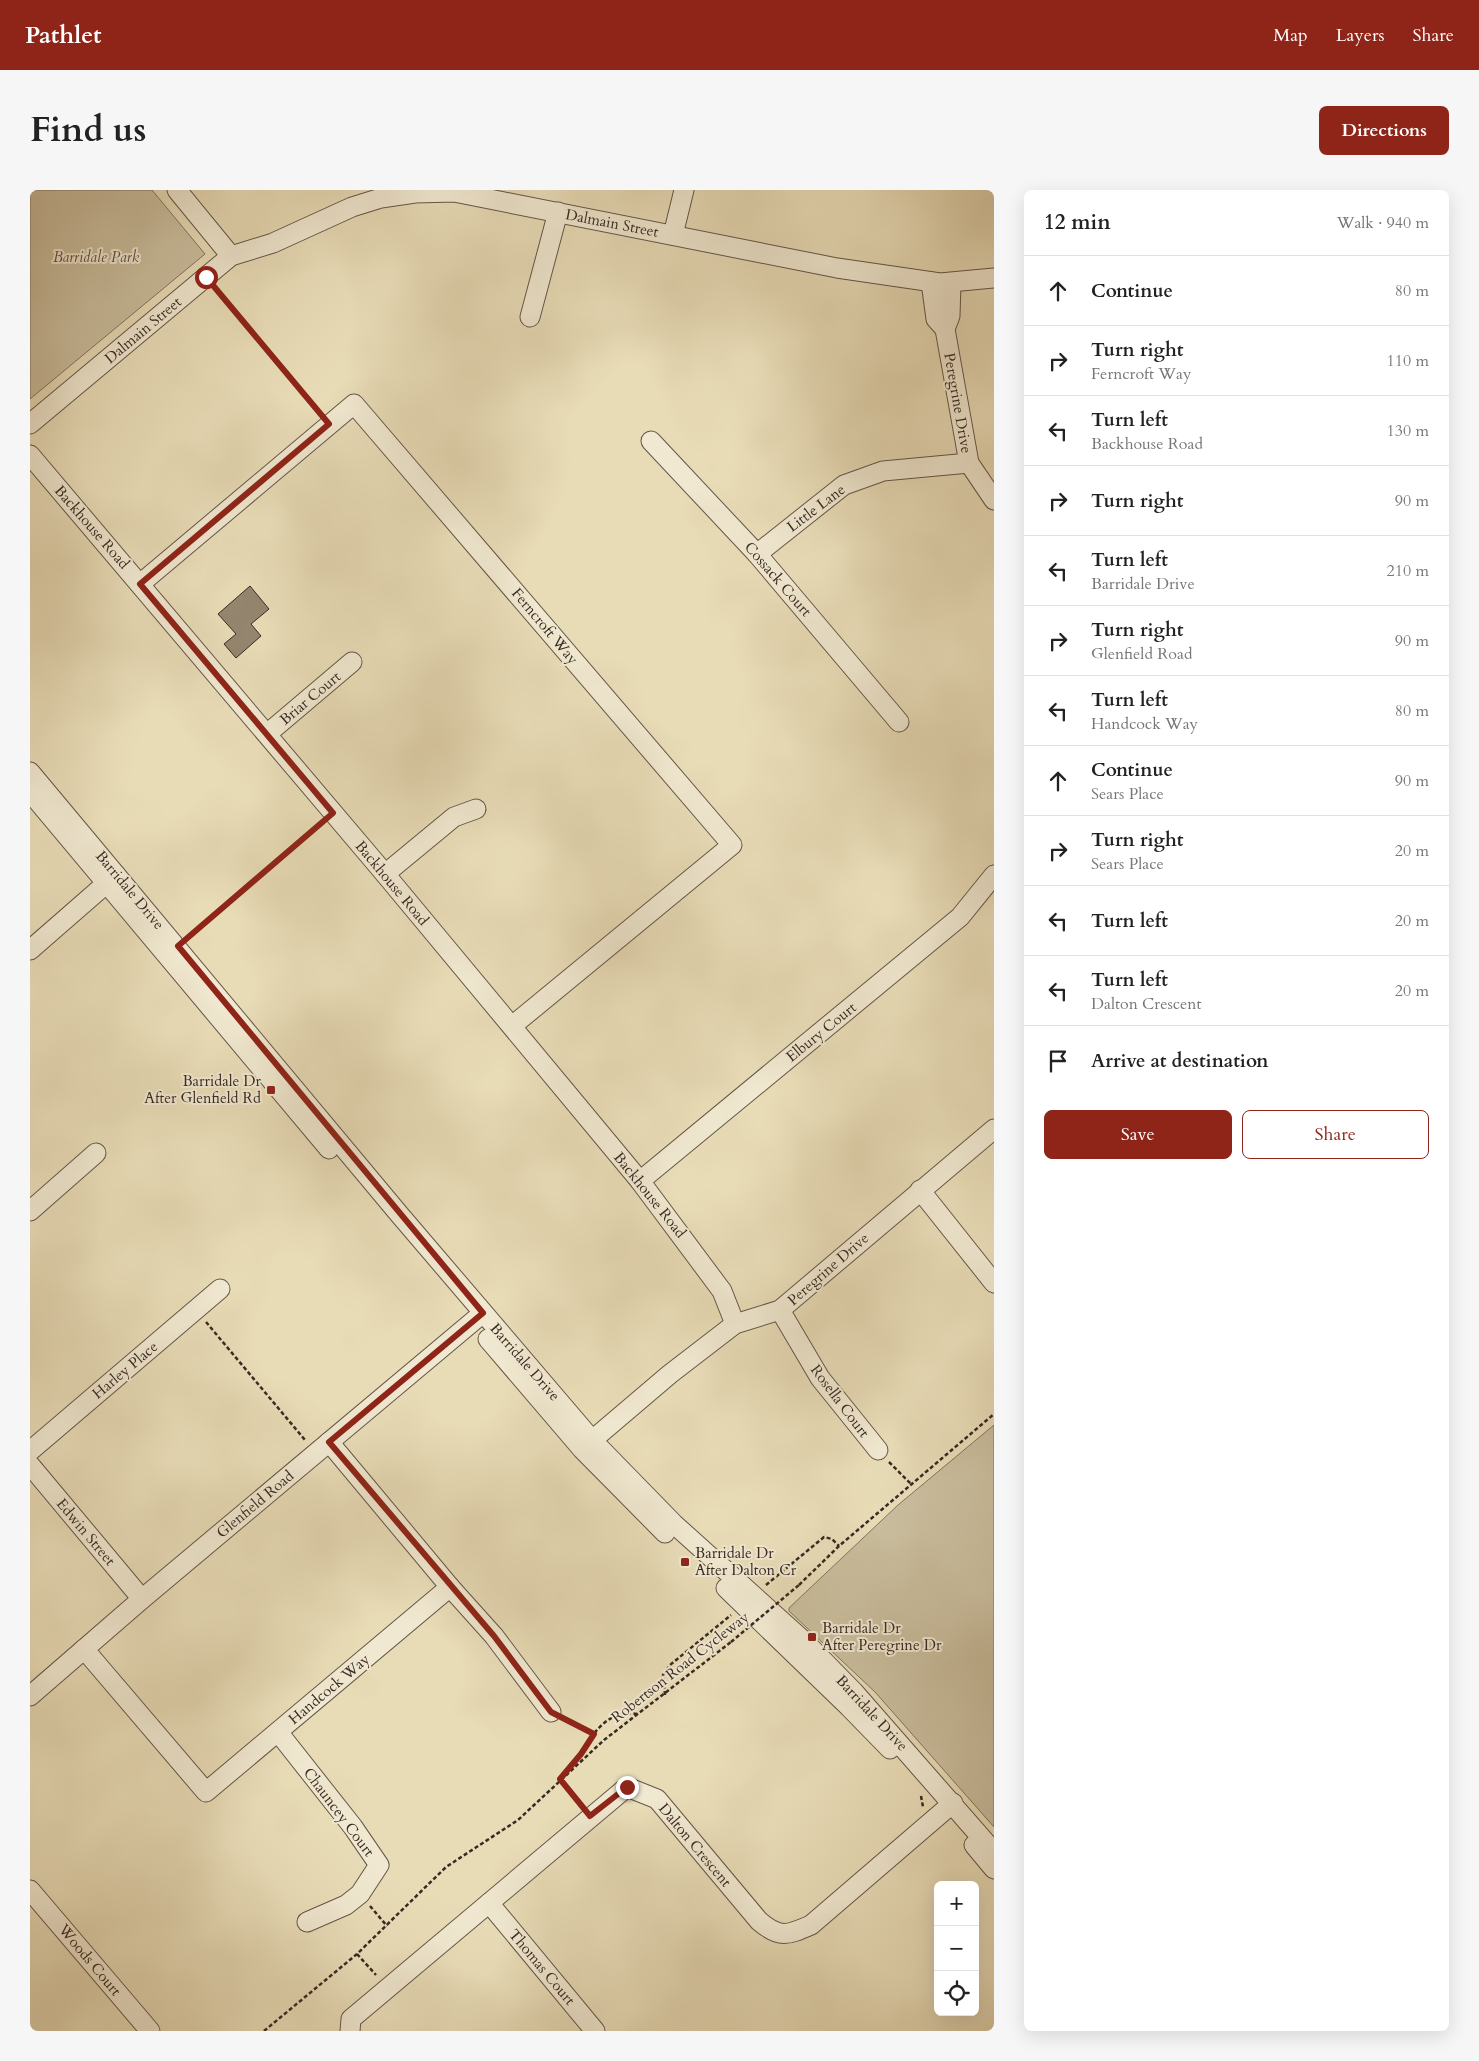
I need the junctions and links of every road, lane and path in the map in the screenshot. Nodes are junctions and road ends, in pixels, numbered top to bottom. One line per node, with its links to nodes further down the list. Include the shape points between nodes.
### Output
1 (177, 190): 5 (street)
2 (684, 190): 4 (street)
3 (558, 212): 4 (street, Dalmain Street); 5 (street, Dalmain Street, via 454,192 398,195 352,207 273,243); 10 (street)
4 (673, 235): 8 (street, Dalmain Street, via 837,268)
5 (231, 256): 6 (street, Dalmain Street)
6 (206, 277): 12 (street, Dalmain Street); 13 (path)
7 (994, 278): 9 (street, Dalmain Street)
8 (931, 282): 9 (street, Dalmain Street); 11 (street, Peregrine Drive, via 936,319)
9 (951, 283): 11 (street, Peregrine Drive, via 950,316)
10 (530, 318)
11 (945, 329): 16 (street, Peregrine Drive)
12 (30, 424)
13 (329, 424): 19 (street, Ferncroft Way); 32 (street, Ferncroft Way, via 354,404 371,421 732,845)
14 (651, 441): 18 (street, Cossack Court)
15 (30, 455): 19 (street, Backhouse Road)
16 (969, 463): 17 (street, Peregrine Drive); 18 (street, Little Lane, via 883,471 844,485)
17 (994, 500)
18 (757, 554): 21 (street, Cossack Court)
19 (140, 584): 22 (street, Backhouse Road)
20 (352, 662): 22 (street, Briar Court)
21 (899, 722)
22 (267, 734): 26 (street, Backhouse Road)
23 (30, 772): 29 (street, Barridale Drive)
24 (30, 792): 29 (street, Barridale Drive)
25 (476, 810): 27 (street, via 454,818)
26 (333, 813): 27 (street, Backhouse Road); 30 (path)
27 (385, 874): 32 (street, Backhouse Road)
28 (994, 875): 35 (street, Elbury Court, via 960,917)
29 (112, 879): 30 (street, Barridale Drive); 31 (street); 42 (street, Barridale Drive)
30 (178, 946): 42 (street, Barridale Drive)
31 (30, 950)
32 (512, 1026): 35 (street, Backhouse Road)
33 (994, 1129): 36 (street, Peregrine Drive)
34 (96, 1153): 37 (street)
35 (640, 1181): 43 (street, Backhouse Road, via 722,1291)
36 (920, 1190): 38 (street); 41 (street, Peregrine Drive)
37 (30, 1210)
38 (994, 1283)
39 (220, 1289): 40 (street, Harley Place)
40 (196, 1310): 46 (path); 48 (street, Harley Place)
41 (780, 1310): 43 (street, Peregrine Drive); 47 (street, Rosella Court, via 820,1378)
42 (478, 1317): 45 (street, Barridale Drive); 46 (street, Glenfield Road)
43 (735, 1324): 45 (street, Peregrine Drive)
44 (994, 1414): 50 (path, Robertson Road Cycleway)
45 (587, 1444): 64 (street, Barridale Drive, via 660,1528 744,1604)
46 (322, 1447): 52 (street); 54 (street, Glenfield Road)
47 (878, 1450): 50 (path, Rosella Court)
48 (30, 1451)
49 (30, 1465): 54 (street, Edwin Street)
50 (911, 1484): 51 (path, Robertson Road Cycleway)
51 (839, 1546): 53 (path, via 824,1537); 57 (path, Robertson Road Cycleway, bridge, via 799,1585)
52 (450, 1587): 59 (street, via 494,1636); 61 (street, Handcock Way)
53 (763, 1587)
54 (142, 1599): 56 (street, Glenfield Road)
55 (737, 1610): 57 (path, via 670,1665 663,1675)
56 (84, 1649): 58 (street, Glenfield Road); 61 (street, Handcock Way, via 206,1792)
57 (665, 1694): 60 (path, Robertson Road Cycleway)
58 (30, 1696)
59 (551, 1712): 62 (path)
60 (639, 1714): 62 (path, via 624,1712 603,1722); 63 (path, Robertson Road Cycleway)
61 (278, 1732): 69 (street, Chauncey Court, via 379,1865)
62 (594, 1734): 63 (path)
63 (560, 1779): 65 (path); 72 (path, Robertson Road Cycleway, via 518,1820 446,1867)
64 (949, 1807): 65 (street, Dalton Crescent, via 812,1925 784,1934 771,1932 759,1921 657,1799 627,1787); 66 (street, Barridale Drive); 67 (street, Barridale Drive)
65 (590, 1816): 70 (street, Dalton Crescent)
66 (994, 1852)
67 (994, 1869)
68 (30, 1890): 75 (street, Woods Court)
69 (360, 1894): 71 (street, Chauncey Court, via 346,1905); 72 (path)
70 (489, 1903): 74 (street, Dalton Crescent); 78 (street, Thomas Court)
71 (307, 1922)
72 (387, 1926): 73 (path, Robertson Road Cycleway)
73 (357, 1954): 74 (path); 76 (path, Robertson Road Cycleway)
74 (388, 1988): 77 (street, Dalton Crescent, via 351,2019)
75 (150, 2031)
76 (264, 2031)
77 (350, 2031)
78 (595, 2031)

